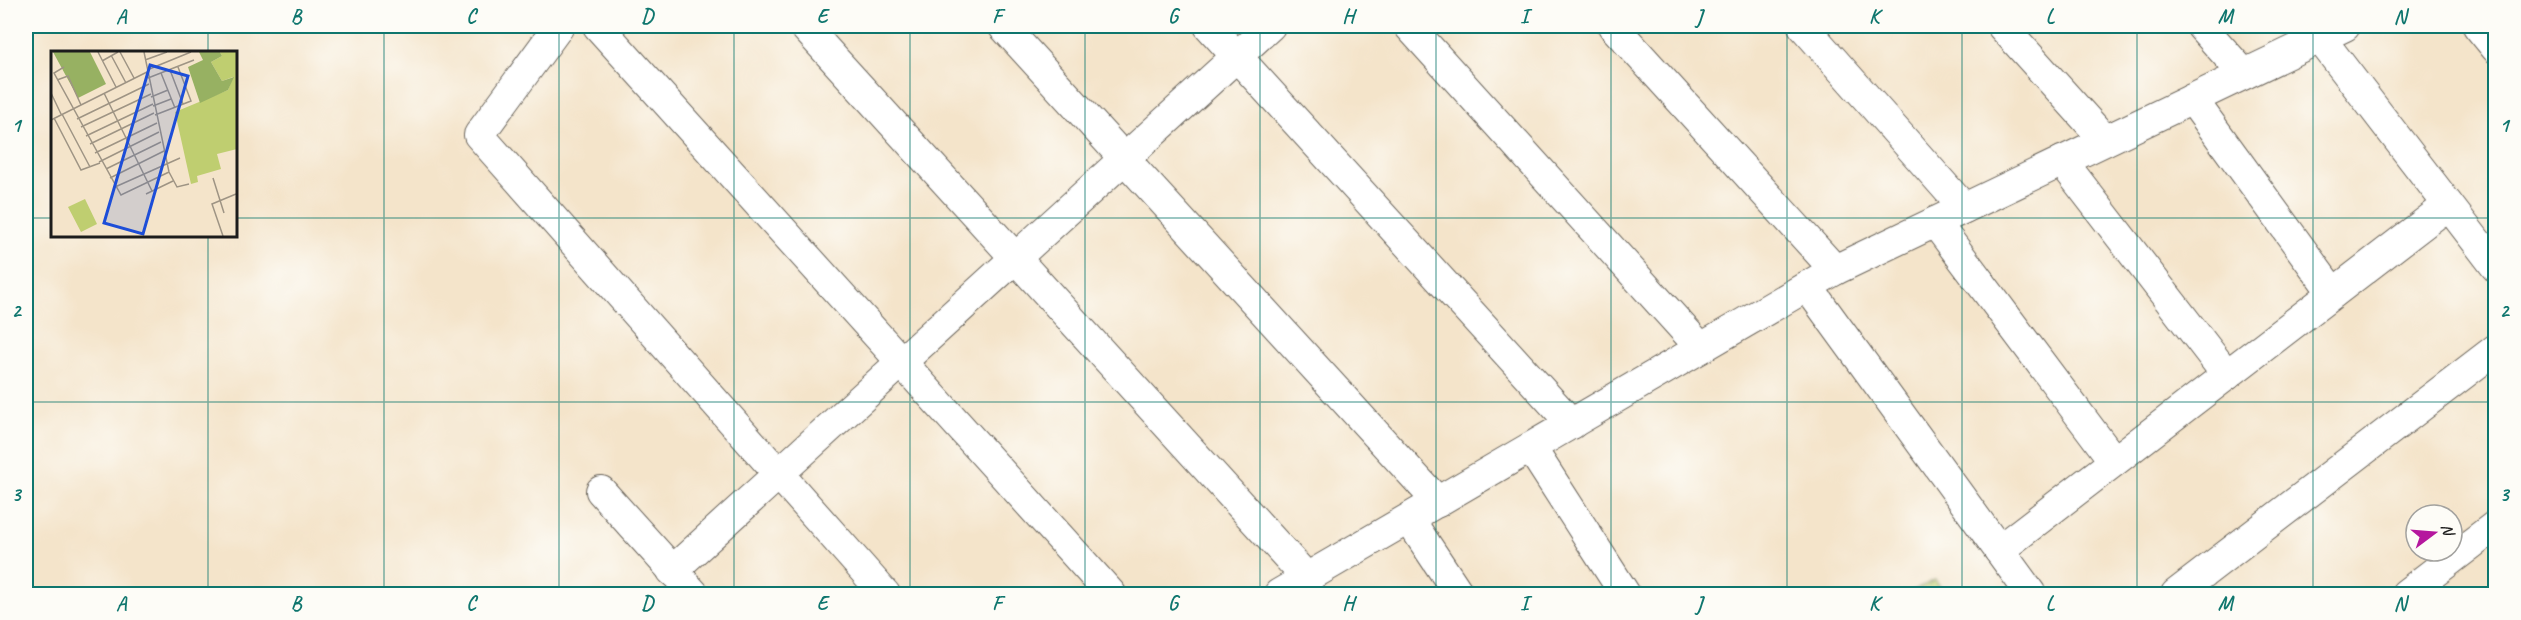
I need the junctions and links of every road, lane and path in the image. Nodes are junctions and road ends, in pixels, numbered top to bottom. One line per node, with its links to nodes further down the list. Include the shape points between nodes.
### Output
1 (559, 26): 36 (street, via 479,135)
2 (598, 26): 31 (street)
3 (804, 26): 24 (street)
4 (1003, 26): 19 (street)
5 (1209, 26): 15 (street)
6 (1270, 26): 15 (street)
7 (1409, 26): 29 (street)
8 (1613, 26): 26 (street)
9 (1803, 26): 22 (street)
10 (2002, 26): 18 (street)
11 (2200, 26): 16 (street)
12 (2478, 26): 14 (street)
13 (2333, 32): 16 (street); 21 (street)
14 (2496, 48)
15 (1237, 56): 19 (street); 33 (street)
16 (2244, 74): 17 (street)
17 (2192, 99): 18 (street); 28 (street)
18 (2105, 141): 20 (street)
19 (1125, 158): 24 (street); 38 (street)
20 (2061, 161): 22 (street); 32 (street)
21 (2448, 205): 25 (street); 28 (street)
22 (1964, 208): 23 (street)
23 (1935, 222): 26 (street); 35 (street)
24 (1016, 258): 31 (street); 43 (street)
25 (2496, 267)
26 (1835, 270): 27 (street)
27 (1807, 286): 29 (street); 41 (street)
28 (2333, 293): 32 (street)
29 (1701, 348): 33 (street)
30 (2496, 350): 50 (street)
31 (901, 362): 36 (street); 46 (street)
32 (2227, 375): 35 (street)
33 (1572, 424): 34 (street)
34 (1531, 448): 38 (street); 48 (street)
35 (2114, 462): 41 (street)
36 (778, 474): 42 (street); 45 (street)
37 (601, 491): 42 (street)
38 (1438, 502): 39 (street)
39 (1409, 519): 43 (street); 47 (street)
40 (2496, 525): 51 (street)
41 (1999, 550): 49 (street)
42 (672, 570): 44 (street)
43 (1291, 589)
44 (694, 594)
45 (885, 594)
46 (1111, 594)
47 (1459, 594)
48 (1624, 594)
49 (2031, 594)
50 (2176, 594)
51 (2406, 594)

